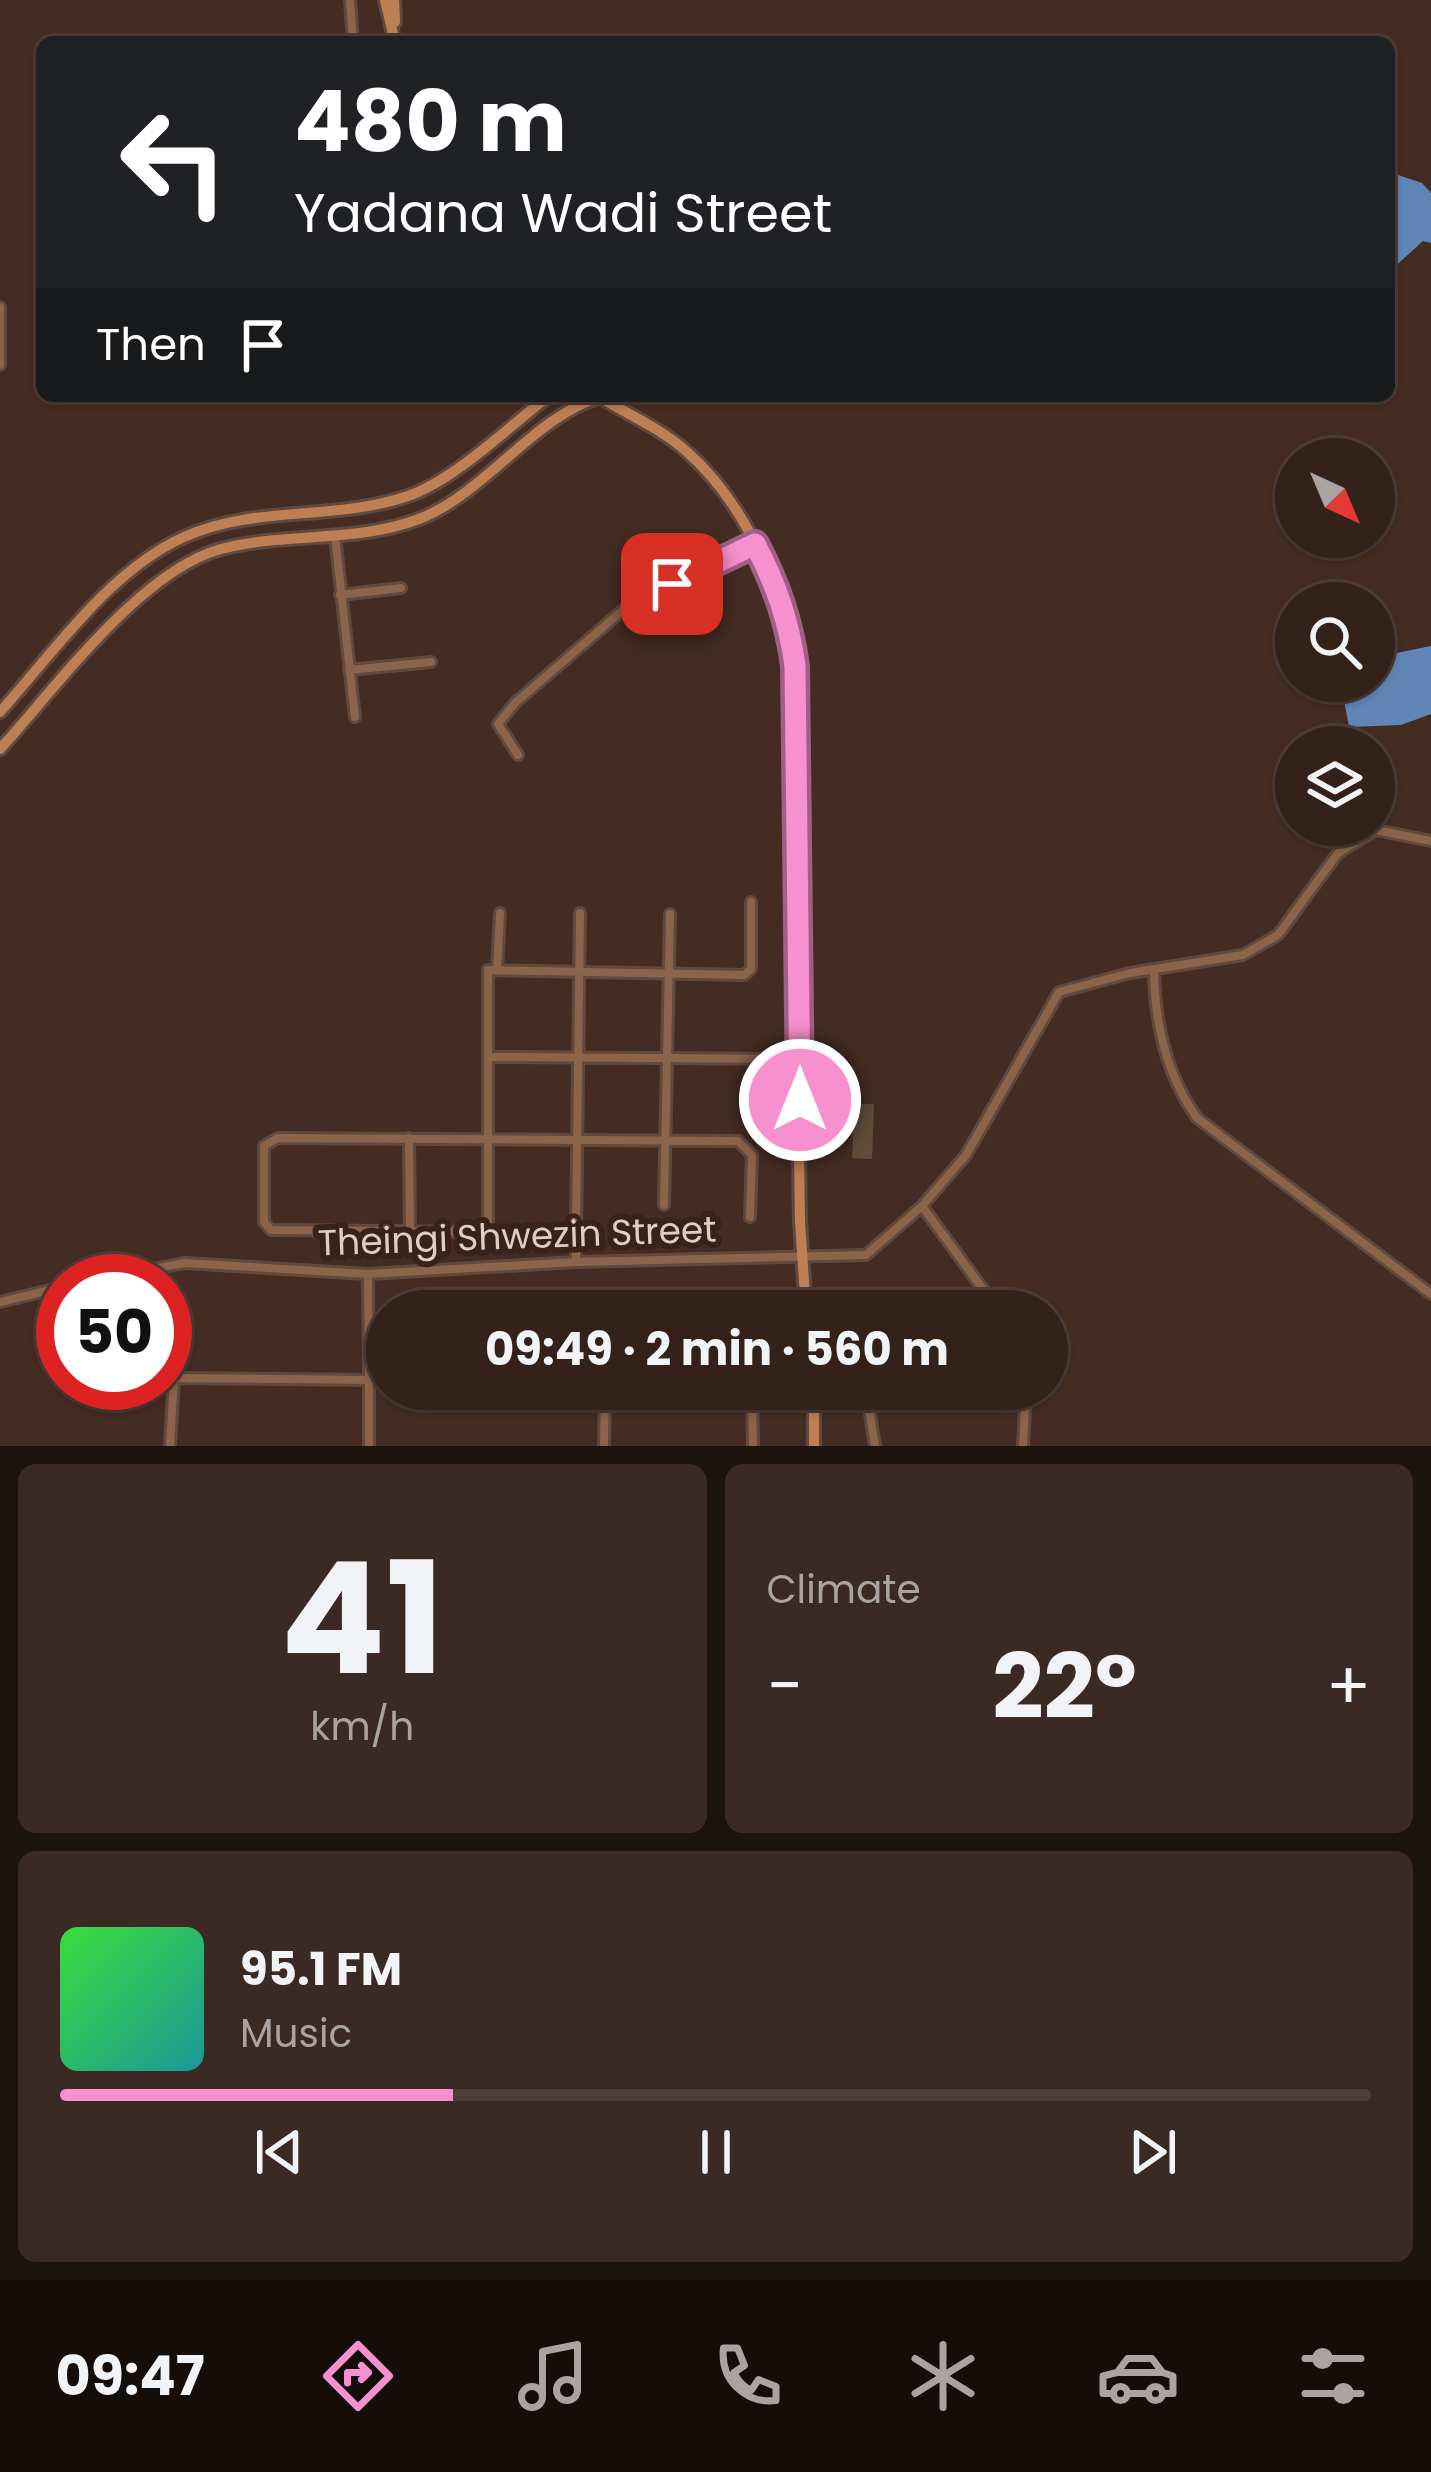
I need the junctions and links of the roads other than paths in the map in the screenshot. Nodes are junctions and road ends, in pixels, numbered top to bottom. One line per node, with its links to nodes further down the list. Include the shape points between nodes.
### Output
1 (350, 0): 3 (street)
2 (390, 0): 4 (street)
3 (353, 36)
4 (394, 36)
5 (0, 307): 6 (street)
6 (0, 365)
7 (541, 402): 10 (street, via 411,495)
8 (589, 402): 11 (street, via 420,519)
9 (607, 402): 13 (street, via 684,449)
10 (346, 509): 11 (street); 18 (street, via 211,526 148,557)
11 (350, 534): 12 (street)
12 (335, 536): 15 (street); 20 (street, via 218,550 162,577)
13 (755, 544): 21 (street, via 630,604 515,703 498,724); 34 (street, via 778,589 795,666)
14 (401, 588): 15 (street)
15 (340, 595): 17 (street)
16 (431, 662): 17 (street)
17 (350, 670): 19 (street)
18 (0, 712)
19 (356, 717)
20 (0, 749)
21 (518, 755)
22 (1431, 841): 28 (street, Theingi Shwezin Street, via 1376,830 1338,854 1278,935 1243,955)
23 (752, 902): 30 (street, via 748,973)
24 (500, 913): 27 (street)
25 (580, 913): 29 (street)
26 (670, 914): 30 (street)
27 (497, 970): 29 (street); 31 (street, via 488,970)
28 (1154, 972): 40 (street, Theingi Shwezin Street, via 1059,992 966,1155); 53 (street, via 1169,1064 1197,1118)
29 (580, 974): 30 (street); 32 (street)
30 (670, 975): 33 (street)
31 (490, 1057): 32 (street); 36 (street)
32 (579, 1057): 33 (street); 37 (street)
33 (668, 1059): 34 (street); 38 (street)
34 (800, 1059): 45 (street)
35 (409, 1138): 36 (street); 44 (street); 44 (street, via 268,1140 264,1222 293,1233)
36 (488, 1138): 37 (street); 42 (street)
37 (578, 1138): 38 (street); 43 (street)
38 (666, 1139): 39 (street); 41 (street, via 746,1144)
39 (664, 1205)
40 (922, 1206): 45 (street, Theingi Shwezin Street, via 866,1255); 51 (street)
41 (750, 1216)
42 (488, 1232): 43 (street); 44 (street)
43 (576, 1233): 46 (street)
44 (410, 1234)
45 (802, 1256): 46 (street, Theingi Shwezin Street); 50 (street)
46 (576, 1262): 48 (street, Theingi Shwezin Street)
47 (192, 1264): 48 (street, Theingi Shwezin Street)
48 (368, 1274): 49 (street)
49 (368, 1290)
50 (804, 1290)
51 (984, 1290)
52 (36, 1294): 54 (street)
53 (1431, 1294)
54 (0, 1302)
55 (366, 1380): 62 (street, via 174,1378)
56 (369, 1410): 63 (street)
57 (605, 1410): 64 (street)
58 (752, 1410): 65 (street)
59 (815, 1410): 66 (street)
60 (869, 1410): 67 (street)
61 (1025, 1410): 68 (street)
62 (170, 1446)
63 (369, 1446)
64 (604, 1446)
65 (753, 1446)
66 (814, 1446)
67 (875, 1446)
68 (1023, 1446)

